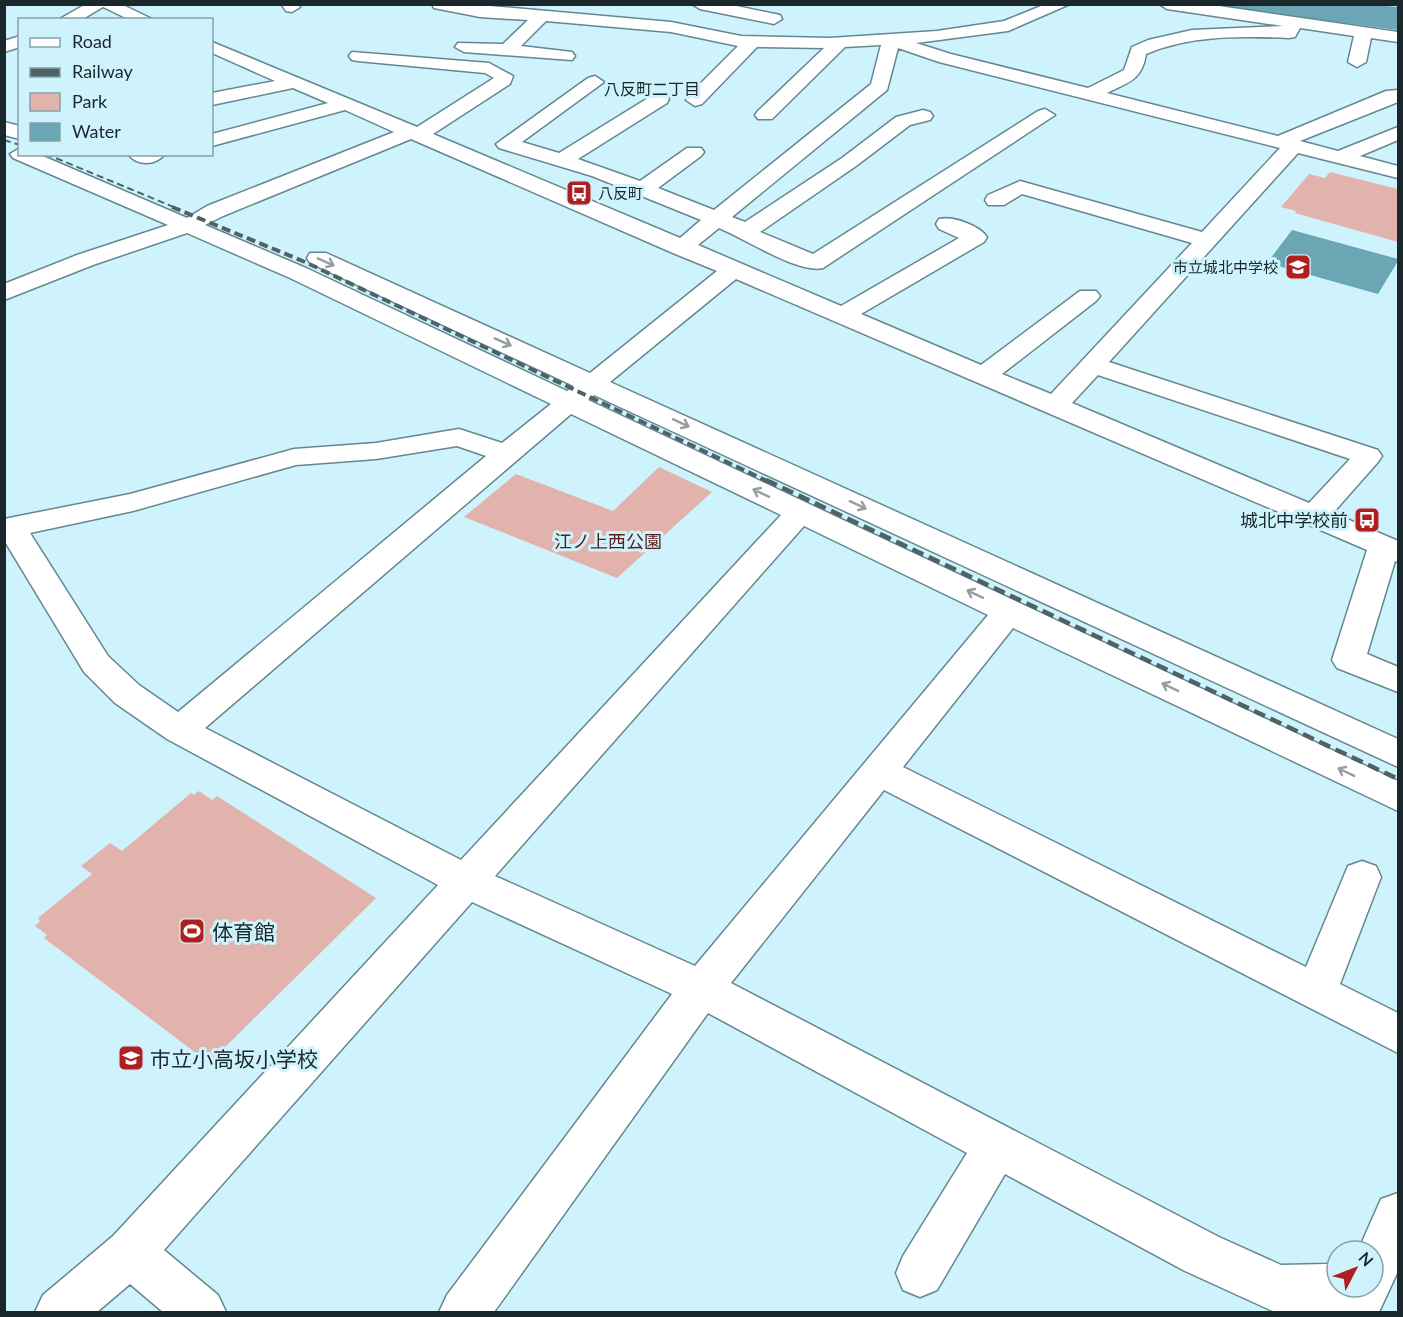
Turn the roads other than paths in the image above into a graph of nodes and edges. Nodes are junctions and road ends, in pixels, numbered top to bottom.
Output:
1 (100, 4) edge
2 (105, 4) edge
3 (440, 4) edge
4 (700, 4) edge
5 (1062, 4) edge
6 (1167, 4) edge
7 (148, 13) edge
8 (541, 16) junction
9 (70, 18) edge
10 (774, 19) dead end
11 (1293, 22) junction
12 (1364, 32) junction
13 (1398, 37) edge
14 (891, 40) junction
15 (18, 41) edge
16 (750, 42) junction
17 (839, 43) junction
18 (450, 46) dead end
19 (4, 47) edge
20 (213, 47) edge
21 (507, 50) junction
22 (358, 56) dead end
23 (566, 56) dead end
24 (1357, 62) dead end
25 (595, 81) dead end
26 (295, 82) junction
27 (1091, 94) junction
28 (1398, 96) edge
29 (213, 99) edge
30 (660, 99) dead end
31 (695, 100) dead end
32 (347, 104) junction
33 (1364, 107) junction
34 (1045, 114) dead end
35 (765, 115) dead end
36 (922, 116) dead end
37 (1398, 120) edge
38 (414, 133) junction
39 (1398, 133) edge
40 (213, 140) edge
41 (1287, 144) junction
42 (4, 148) edge
43 (694, 152) dead end
44 (18, 154) edge
45 (85, 156) edge
46 (25, 157) edge
47 (1341, 157) junction
48 (561, 161) junction
49 (4, 170) edge
50 (1398, 172) edge
51 (643, 189) junction
52 (996, 200) dead end
53 (215, 211) junction
54 (716, 220) junction
55 (947, 224) dead end
56 (190, 225) junction
57 (746, 232) junction
58 (1207, 240) junction
59 (681, 248) junction
60 (732, 270) junction
61 (4, 293) edge
62 (1088, 296) dead end
63 (842, 316) junction
64 (1093, 365) junction
65 (983, 376) junction
66 (594, 384) junction
67 (569, 404) junction
68 (1055, 406) junction
69 (507, 454) junction
70 (801, 512) junction
71 (1314, 516) junction
72 (8, 528) edge
73 (1391, 549) edge
74 (1010, 610) junction
75 (1398, 680) edge
76 (179, 730) junction
77 (1398, 754) edge
78 (879, 771) junction
79 (1398, 797) edge
80 (1362, 877) dead end
81 (466, 881) junction
82 (701, 988) junction
83 (1316, 992) junction
84 (1398, 1034) edge
85 (997, 1145) junction
86 (1398, 1216) edge
87 (1385, 1242) edge
88 (130, 1253) junction
89 (920, 1273) dead end
90 (1325, 1288) edge
91 (60, 1312) edge
92 (201, 1312) edge
93 (464, 1312) edge

1 - 9 street
2 - 7 street
3 - 8 street
4 - 10 street
5 - 14 street
6 - 11 street
8 - 16 street
8 - 21 street
11 - 12 street
11 - 27 street
12 - 13 street
12 - 24 street
14 - 17 street
14 - 27 street
14 - 54 street
15 - 19 street
16 - 17 street
16 - 31 street
17 - 35 street
18 - 21 street
20 - 26 street
21 - 23 street
22 - 38 street
25 - 48 street
26 - 29 street
26 - 32 street
27 - 41 street
28 - 33 street
30 - 48 street
32 - 38 street
32 - 40 street
33 - 37 street
33 - 41 street
34 - 57 street
36 - 57 street
38 - 53 street
38 - 59 street
39 - 47 street
41 - 47 street
41 - 58 street
42 - 44 street
43 - 51 street
45 - 53 street
46 - 49 street
46 - 56 street
47 - 50 street
48 - 51 street
51 - 54 street
52 - 58 street
53 - 56 street
53 -> 66 street
54 - 57 street
54 - 59 street
55 - 63 street
56 - 61 street
56 - 67 street
58 - 64 street
59 - 60 street
60 - 63 street
60 - 66 street
62 - 65 street
63 - 65 street
64 - 68 street
64 - 71 street
65 - 68 street
66 - 67 street
66 -> 77 street
67 - 69 street
70 -> 67 street
68 - 71 street
69 - 72 street
69 - 76 street
74 -> 70 street
70 - 81 street
71 - 73 street
72 - 76 street
73 - 75 street
74 - 78 street
79 -> 74 street
76 - 81 street
78 - 82 street
78 - 83 street
80 - 83 street
81 - 82 street
81 - 88 street
82 - 85 street
82 - 93 street
83 - 84 street
85 - 89 street
85 - 90 street
86 - 87 street
88 - 91 street
88 - 92 street

